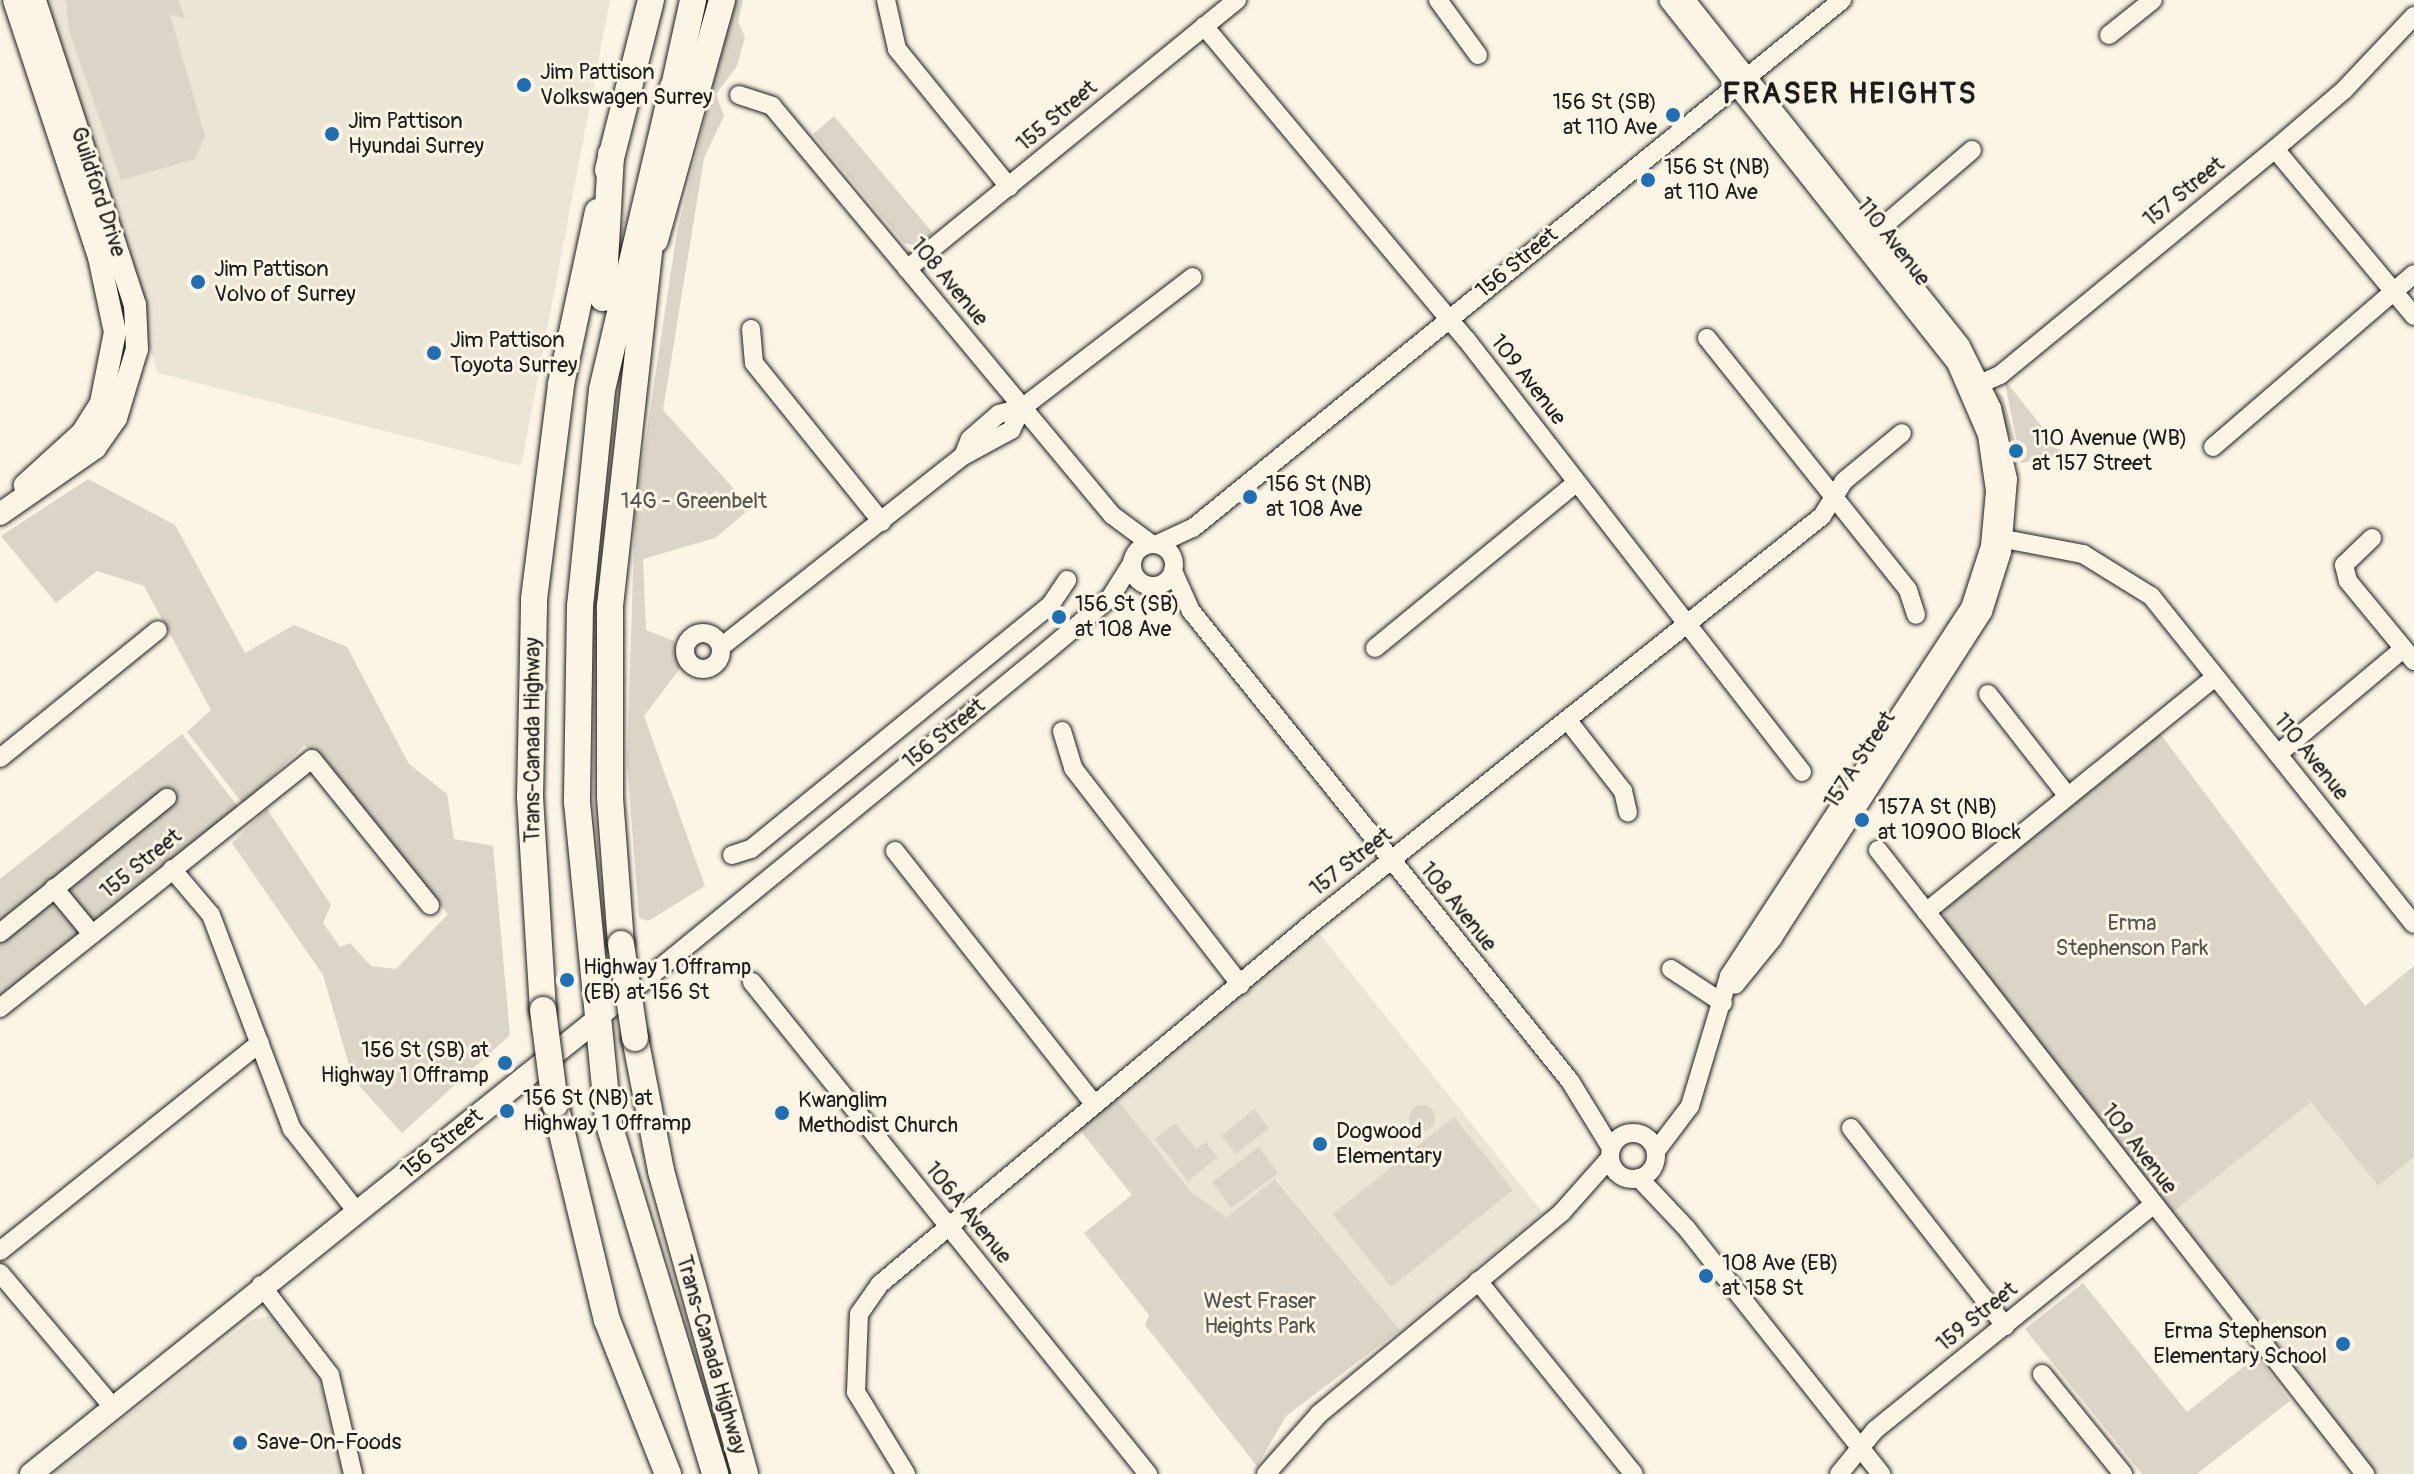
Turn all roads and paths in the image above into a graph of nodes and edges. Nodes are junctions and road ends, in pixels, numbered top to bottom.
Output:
1 (14, 0) edge
2 (35, 0) edge
3 (640, 0) edge
4 (651, 0) edge
5 (693, 0) edge
6 (722, 0) edge
7 (1237, 0) edge
8 (1438, 0) edge
9 (1668, 0) edge
10 (1686, 0) edge
11 (1842, 0) edge
12 (2153, 0) edge
13 (885, 4) edge
14 (2414, 16) edge
15 (1204, 26) junction
16 (2109, 35) dead end
17 (636, 54) junction
18 (1478, 55) dead end
19 (1742, 80) junction
20 (673, 87) junction
21 (739, 95) dead end
22 (2275, 149) junction
23 (1972, 150) dead end
24 (611, 154) junction
25 (1813, 179) junction
26 (1009, 187) junction
27 (1874, 234) junction
28 (907, 269) junction
29 (2414, 274) edge
30 (1193, 277) dead end
31 (644, 278) junction
32 (2395, 293) junction
33 (2414, 316) edge
34 (1449, 319) junction
35 (751, 329) dead end
36 (1707, 338) dead end
37 (1976, 385) junction
38 (1022, 408) junction
39 (1902, 433) dead end
40 (2213, 447) dead end
41 (1577, 482) junction
42 (1836, 500) junction
43 (7, 509) edge
44 (1112, 515) junction
45 (882, 522) junction
46 (1193, 528) junction
47 (1998, 538) junction
48 (2372, 538) dead end
49 (1154, 543) junction
50 (1132, 561) junction
51 (1173, 566) junction
52 (1067, 580) dead end
53 (1151, 585) junction
54 (1110, 598) junction
55 (1191, 611) junction
56 (1916, 615) dead end
57 (1688, 625) junction
58 (158, 630) dead end
59 (721, 647) dead end
60 (1375, 648) dead end
61 (2409, 655) edge
62 (2215, 677) junction
63 (1988, 694) dead end
64 (1569, 722) junction
65 (1062, 731) dead end
66 (2278, 754) junction
67 (0, 758) edge
68 (1802, 772) dead end
69 (2067, 795) junction
70 (167, 798) dead end
71 (1628, 812) dead end
72 (1878, 850) dead end
73 (895, 851) dead end
74 (732, 855) dead end
75 (1390, 860) junction
76 (172, 869) junction
77 (54, 888) junction
78 (430, 905) dead end
79 (1926, 912) junction
80 (2414, 924) edge
81 (0, 933) edge
82 (92, 934) junction
83 (1671, 969) dead end
84 (752, 982) dead end
85 (1241, 985) junction
86 (1725, 997) junction
87 (0, 1008) edge
88 (587, 1027) junction
89 (260, 1043) junction
90 (1570, 1081) junction
91 (1694, 1090) junction
92 (1094, 1104) junction
93 (1851, 1128) dead end
94 (1635, 1133) junction
95 (1611, 1153) junction
96 (1655, 1159) junction
97 (1631, 1178) junction
98 (2152, 1206) junction
99 (357, 1212) junction
100 (1562, 1212) junction
101 (946, 1224) junction
102 (1687, 1229) junction
103 (0, 1251) edge
104 (0, 1273) edge
105 (1478, 1281) junction
106 (261, 1285) junction
107 (2005, 1326) junction
108 (2042, 1374) dead end
109 (628, 1376) junction
110 (113, 1407) junction
111 (1861, 1449) junction
112 (31, 1474) edge
113 (353, 1474) edge
114 (660, 1474) edge
115 (668, 1474) edge
116 (698, 1474) edge
117 (715, 1474) edge
118 (745, 1474) edge
119 (906, 1474) edge
120 (1148, 1474) edge
121 (1266, 1474) edge
122 (1634, 1474) edge
123 (1839, 1474) edge
124 (1881, 1474) edge
125 (2123, 1474) edge
126 (2365, 1474) edge

1 - 43 main road, Guildford Drive
2 - 43 main road, Guildford Drive
3 - 17 highway
4 - 17 highway, Trans-Canada Highway
5 - 20 highway, Trans-Canada Highway
6 - 31 highway
7 - 15 street, 155 Street
8 - 18 street
9 - 19 street, 110 Avenue
10 - 19 street, 110 Avenue
11 - 19 street, 156 Street
12 - 16 street
13 - 26 street
14 - 22 street, 157 Street
15 - 26 street, 155 Street
15 - 34 street, 109 Avenue
17 - 24 highway, Trans-Canada Highway
19 - 25 street, 110 Avenue
19 - 27 street, 110 Avenue
19 - 34 street, 156 Street
20 - 31 highway, Trans-Canada Highway
20 - 88 highway
21 - 28 street, 108 Avenue
22 - 32 street
22 - 37 street, 157 Street
23 - 27 street
24 - 88 highway
24 - 109 highway, Trans-Canada Highway, bridge
25 - 27 street
25 - 37 street, 110 Avenue
26 - 28 street, 155 Street
27 - 37 street, 110 Avenue
28 - 38 street, 108 Avenue
29 - 32 street
30 - 38 street
31 - 118 highway, Trans-Canada Highway, bridge
32 - 33 street
32 - 40 street
34 - 41 street, 109 Avenue
34 - 46 street, 156 Street
35 - 45 street
36 - 42 street
37 - 47 street, 110 Avenue
38 - 44 street, 108 Avenue
38 - 45 street
39 - 42 street, 157 Street
41 - 57 street, 109 Avenue
41 - 60 street
42 - 56 street
42 - 57 street, 157 Street
44 - 49 street, 108 Avenue
44 - 50 street, 108 Avenue
45 - 59 street
46 - 49 street, 156 Street
46 - 51 street, 156 Street
47 - 62 street, 110 Avenue
47 - 86 street, 157A Street
48 - 61 street
49 - 50 street, 156 Street
49 - 51 street, 108 Avenue
50 - 53 street, 108 Avenue
50 - 54 street, 156 Street
51 - 53 street, 156 Street
51 - 55 street, 108 Avenue
52 - 74 street, 156 Street
53 - 54 street, 156 Street
53 - 55 street, 108 Avenue
54 - 88 street, 156 Street
55 - 75 street, 108 Avenue
57 - 64 street, 157 Street
57 - 68 street, 109 Avenue
58 - 67 street
61 - 66 street
62 - 66 street, 110 Avenue
62 - 69 street
63 - 69 street
64 - 71 street
64 - 75 street, 157 Street
65 - 85 street
66 - 80 street, 110 Avenue
69 - 79 street
70 - 77 street
72 - 79 street, 109 Avenue
73 - 92 street
75 - 85 street, 157 Street
75 - 90 street, 108 Avenue
76 - 78 street, 155 Street
76 - 82 street, 155 Street
76 - 89 street
77 - 81 street
77 - 82 street
79 - 98 street, 109 Avenue
82 - 87 street, 155 Street
83 - 86 street
84 - 101 street, 106A Avenue
85 - 92 street, 157 Street
86 - 91 street, 157A Street
88 - 99 main road, 156 Street
88 - 116 highway
88 - 117 highway
89 - 99 street
89 - 103 street
90 - 94 street, 108 Avenue
90 - 95 street, 108 Avenue
91 - 94 street, 157A Street
91 - 96 street, 157A Street
92 - 101 street, 157 Street
93 - 107 street
94 - 95 street, 157A Street
94 - 96 street, 108 Avenue
95 - 97 street, 108 Avenue
95 - 100 street, 157A Street
96 - 97 street, 157A Street
96 - 102 street
97 - 100 street, 157A Street
97 - 102 street
98 - 107 street, 159 Street
98 - 126 street, 109 Avenue
99 - 106 main road, 156 Street
100 - 105 street
101 - 119 street, 157 Street
101 - 120 street, 106A Avenue
102 - 111 street
104 - 110 street
105 - 121 street
105 - 122 street
106 - 110 main road, 156 Street
106 - 113 street
107 - 111 street, 159 Street
108 - 125 street
109 - 114 highway
109 - 115 highway, Trans-Canada Highway
110 - 112 main road, 156 Street
111 - 123 street, 159 Street
111 - 124 street

